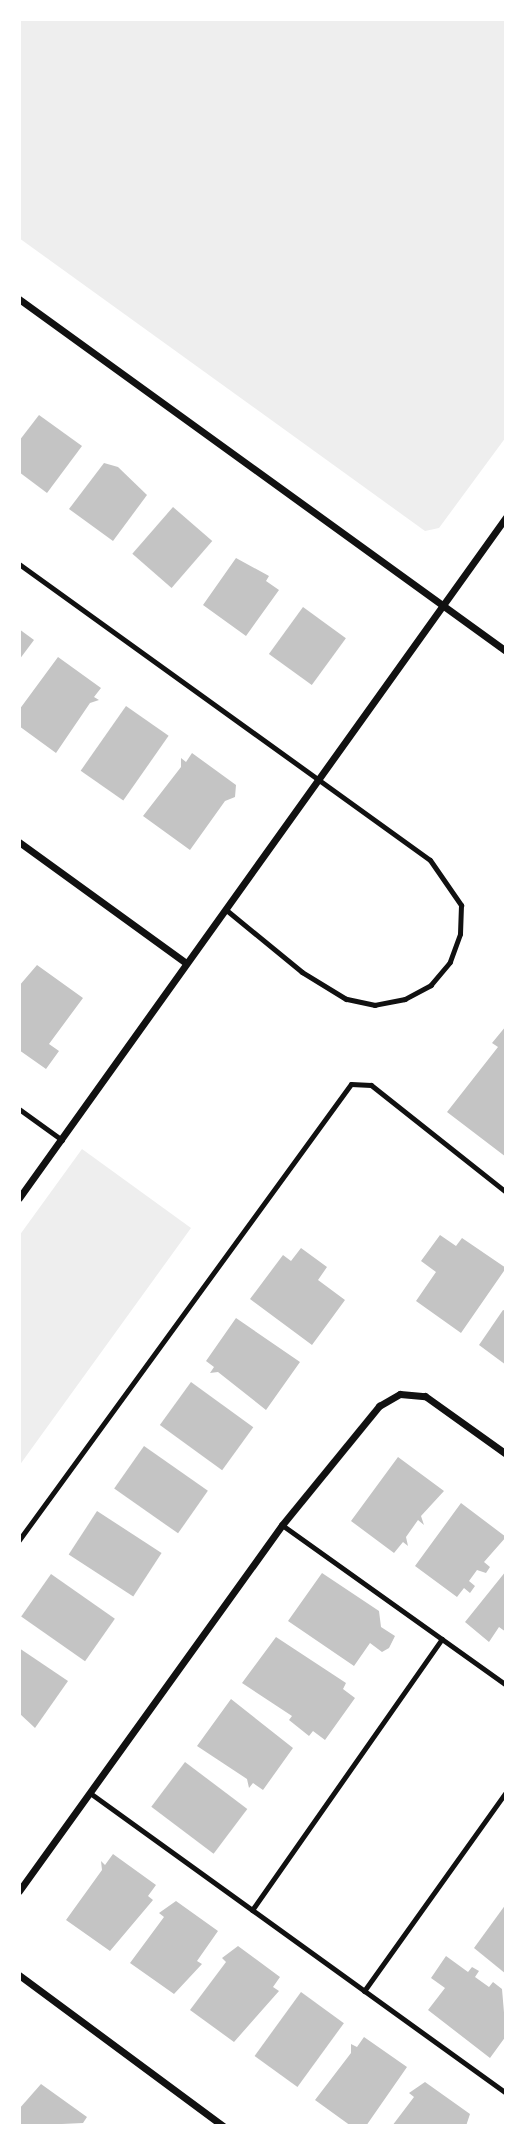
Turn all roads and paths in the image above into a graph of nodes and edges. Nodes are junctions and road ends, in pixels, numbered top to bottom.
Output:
1 (19, 299) edge
2 (506, 517) edge
3 (19, 564) edge
4 (441, 605) junction
5 (506, 651) edge
6 (316, 780) junction
7 (19, 842) edge
8 (225, 909) junction
9 (187, 963) junction
10 (19, 1109) edge
11 (62, 1140) junction
12 (506, 1192) edge
13 (19, 1198) edge
14 (506, 1454) edge
15 (282, 1525) junction
16 (19, 1540) edge
17 (442, 1639) junction
18 (506, 1685) edge
19 (506, 1791) edge
20 (90, 1793) junction
21 (19, 1891) edge
22 (252, 1910) junction
23 (19, 1975) edge
24 (365, 1992) junction
25 (506, 2093) edge
26 (223, 2126) edge

1 - 4 street
2 - 4 street
3 - 6 lane
4 - 5 street
4 - 6 street
6 - 8 street
6 - 8 lane
7 - 9 street
8 - 9 street
9 - 11 street
10 - 11 lane
11 - 13 street
12 - 16 lane
14 - 15 street
15 - 17 lane
15 - 20 street
17 - 18 lane
17 - 22 lane
19 - 24 lane
20 - 21 street
20 - 22 lane
22 - 24 lane
23 - 26 street
24 - 25 lane

